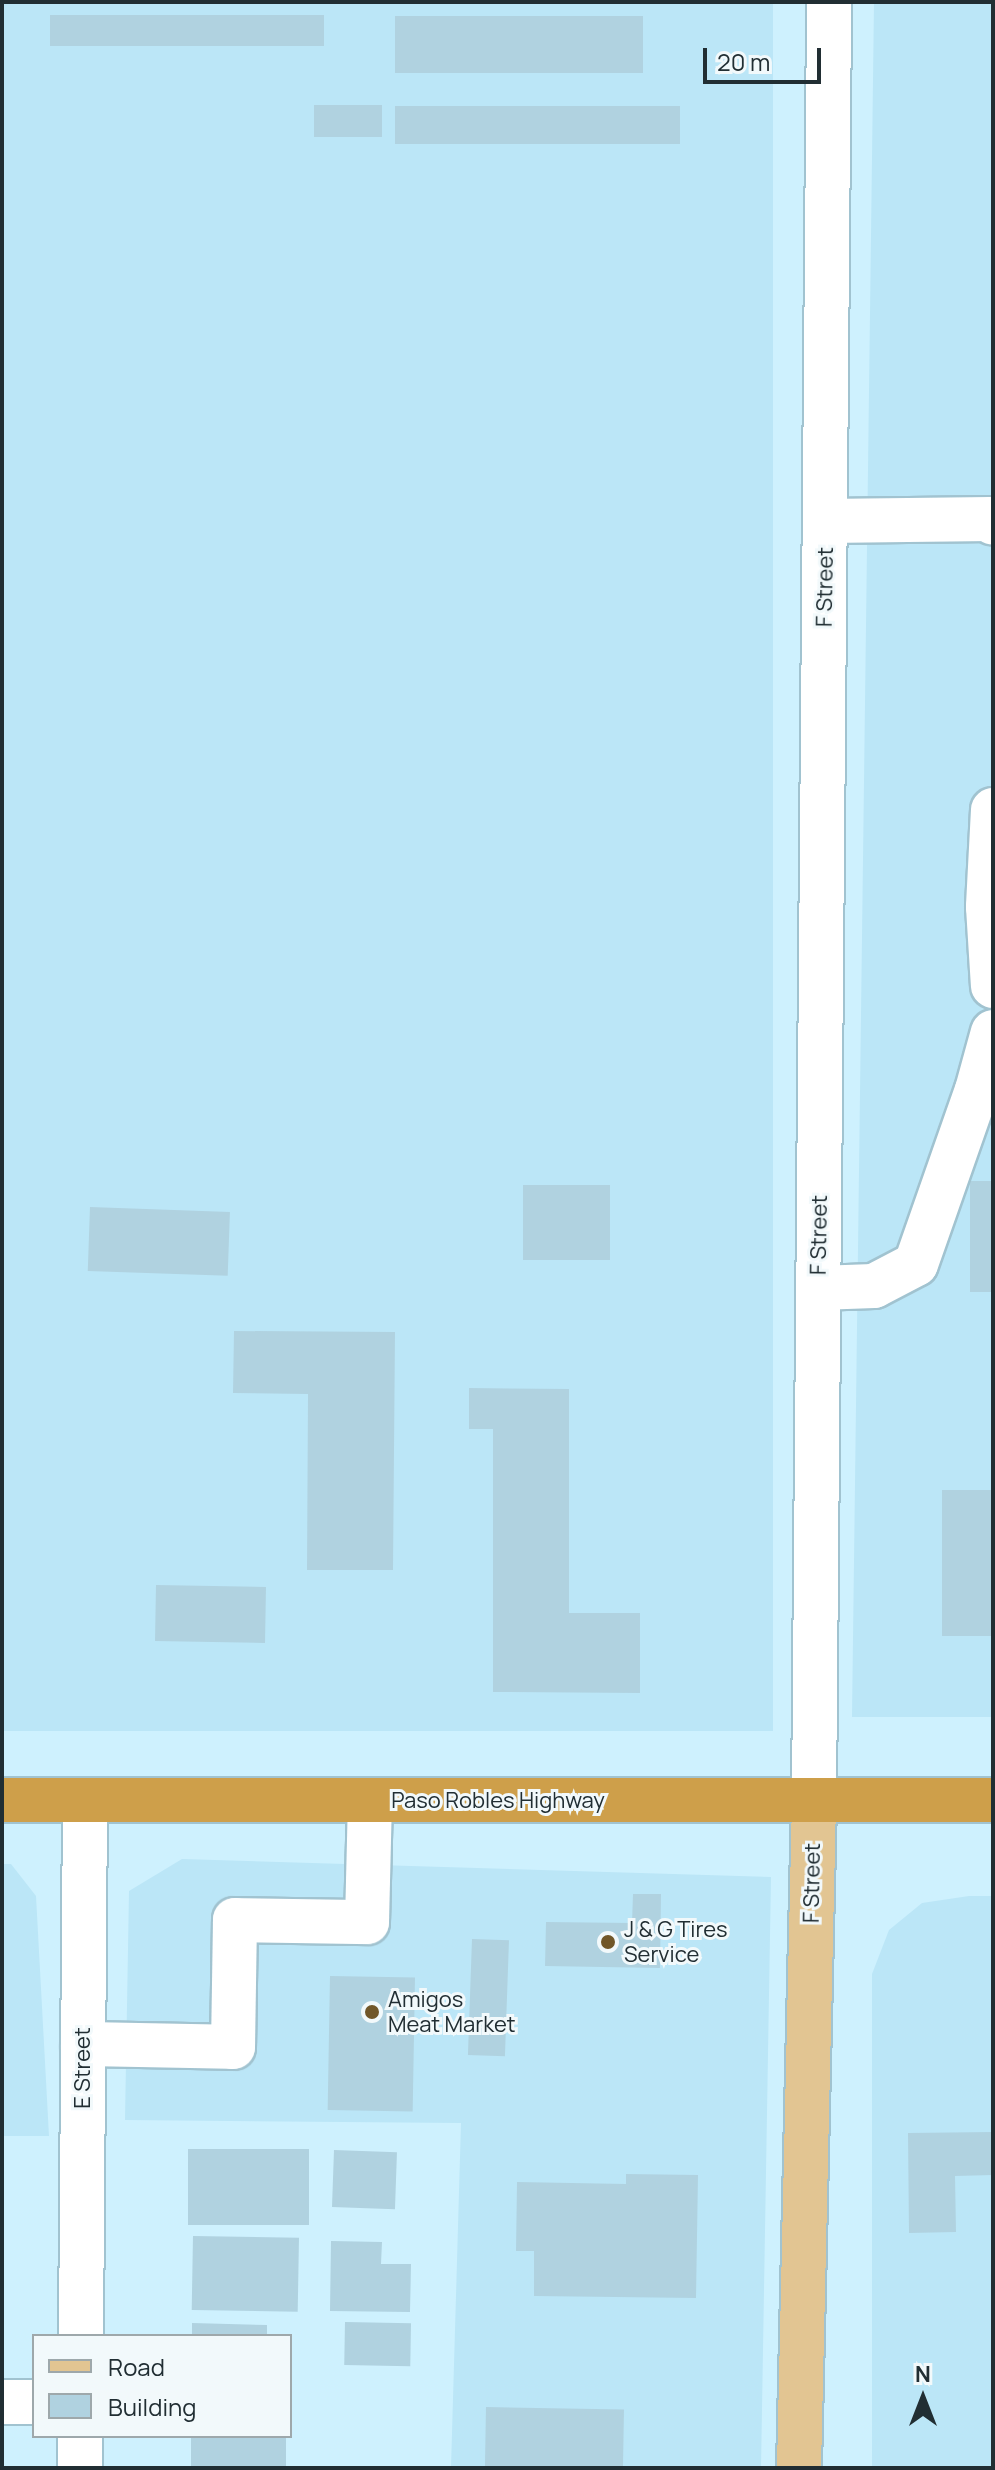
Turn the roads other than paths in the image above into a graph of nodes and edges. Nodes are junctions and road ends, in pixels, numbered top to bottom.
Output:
1 (829, 2) edge
2 (825, 521) junction
3 (993, 523) edge
4 (993, 810) edge
5 (993, 986) edge
6 (993, 1032) edge
7 (818, 1288) junction
8 (2, 1800) edge
9 (993, 1800) edge
10 (85, 1801) junction
11 (370, 1801) junction
12 (814, 1801) junction
13 (83, 2044) junction
14 (81, 2334) edge
15 (2, 2402) edge
16 (32, 2402) edge
17 (80, 2438) edge
18 (80, 2468) edge
19 (799, 2468) edge

1 - 2 street, F Street
2 - 3 street
2 - 7 street, F Street
4 - 5 street
6 - 7 street
7 - 12 street, F Street
8 - 10 highway, Paso Robles Highway
9 - 12 highway, Paso Robles Highway
10 - 11 highway, Paso Robles Highway
10 - 13 street, E Street
11 - 12 highway, Paso Robles Highway
11 - 13 street
12 - 19 main road, F Street
13 - 14 street, E Street
15 - 16 street
17 - 18 street

